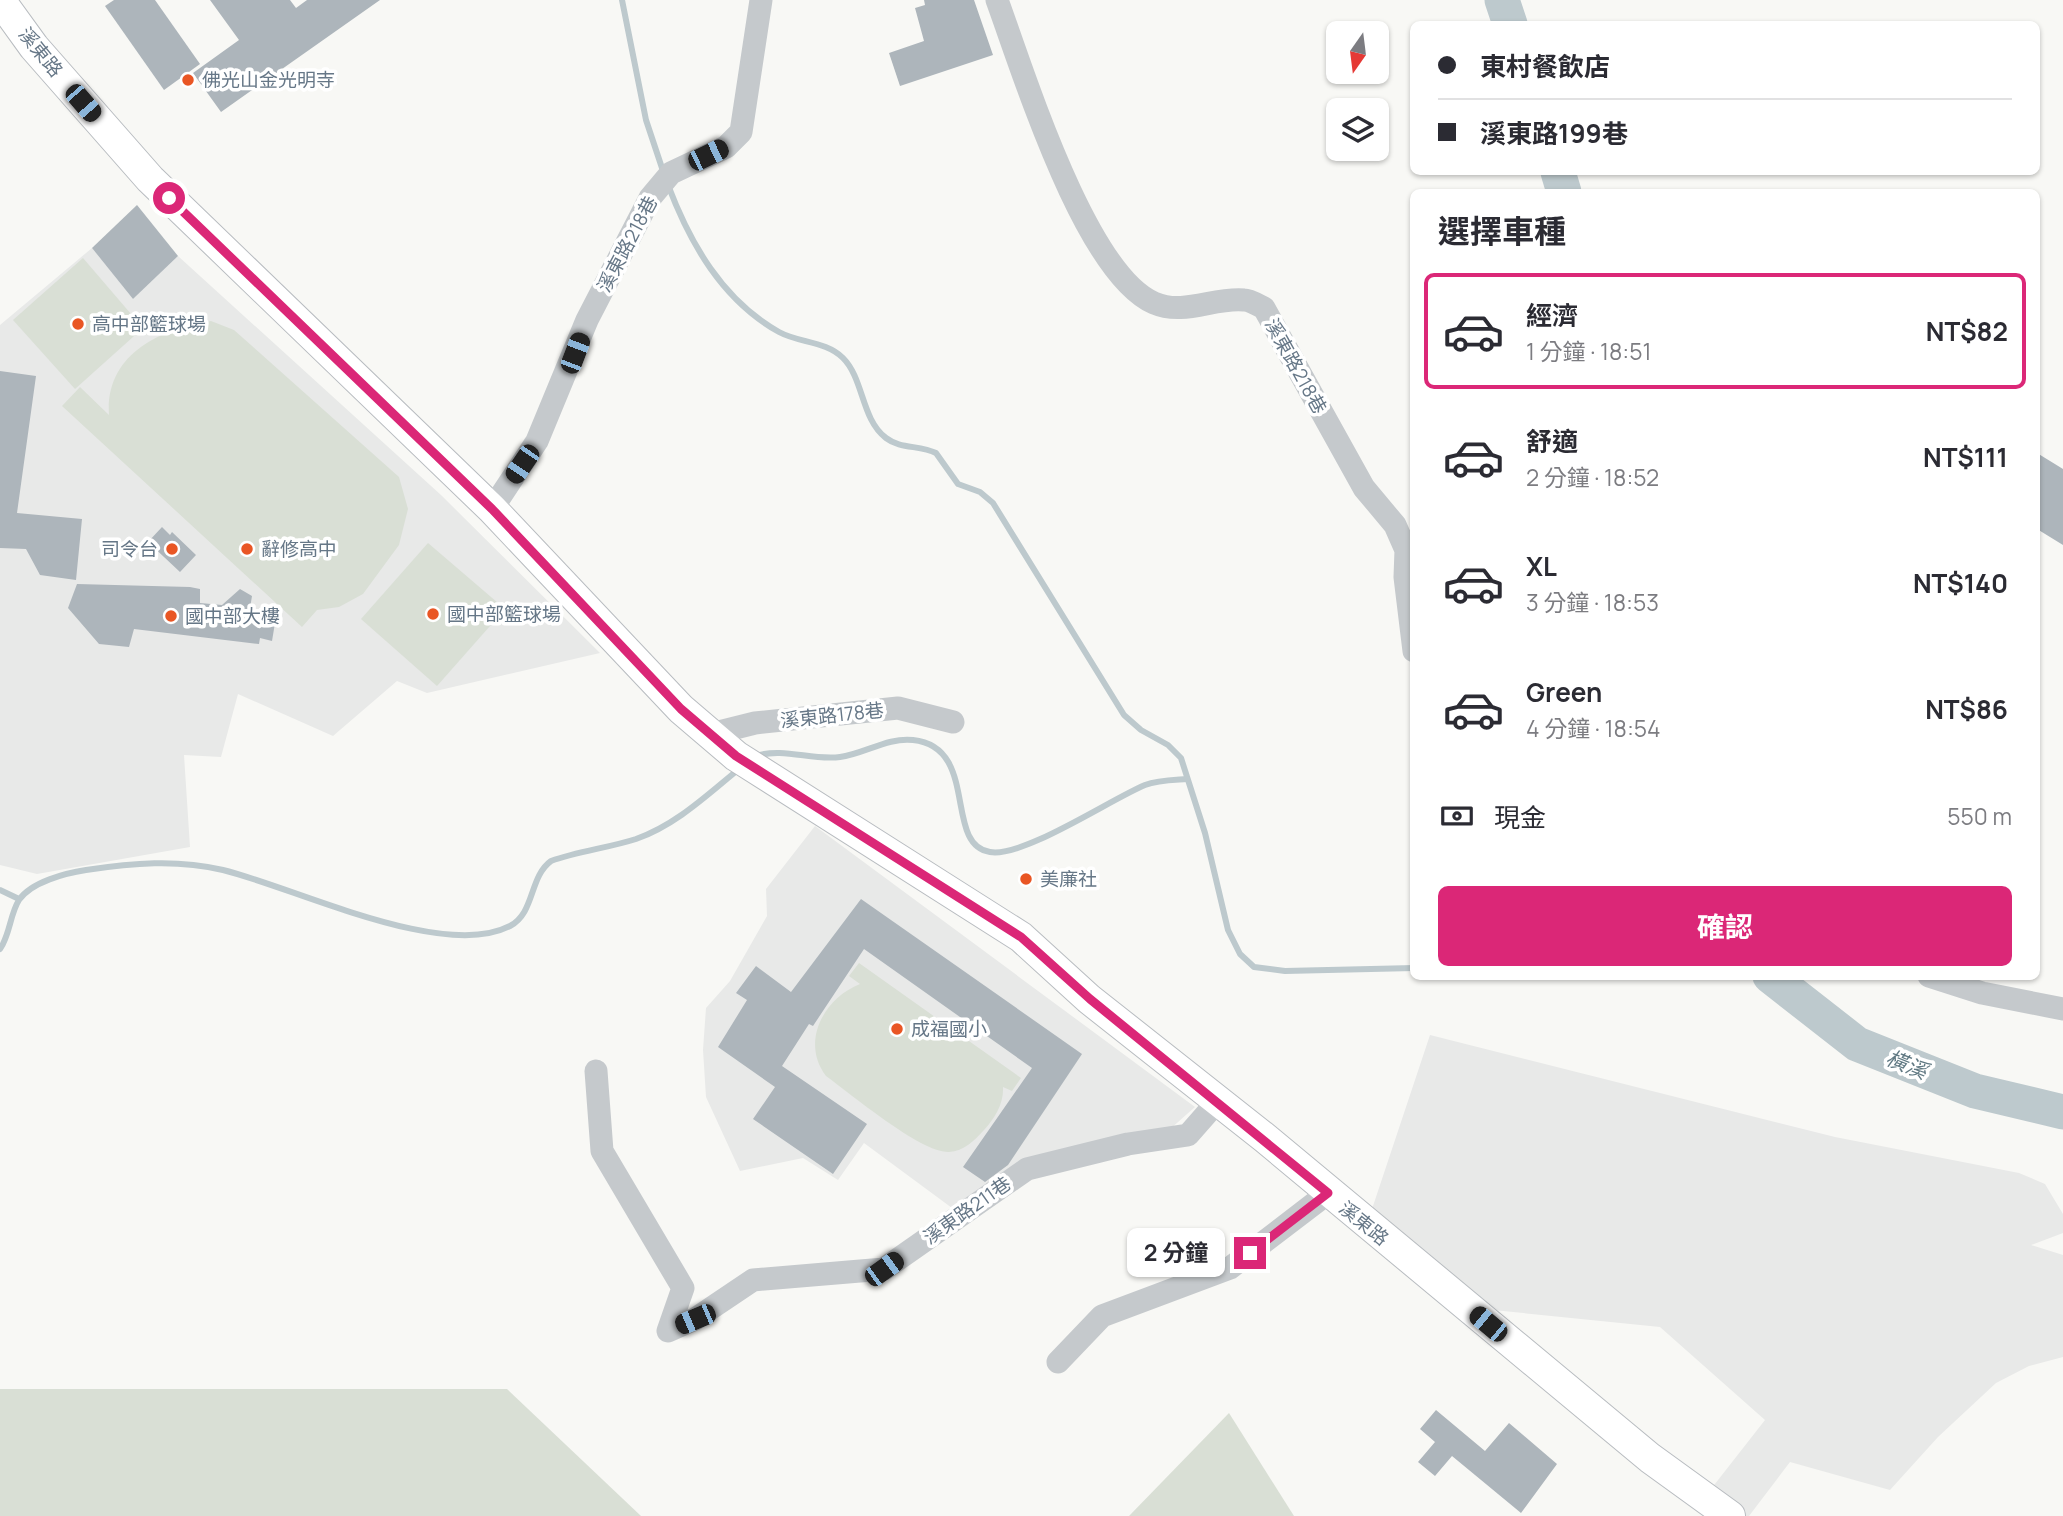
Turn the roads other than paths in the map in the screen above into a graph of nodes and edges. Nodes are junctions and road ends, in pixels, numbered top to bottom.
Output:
1 (0, 0) edge
2 (761, 0) edge
3 (997, 0) edge
4 (492, 509) junction
5 (1410, 618) edge
6 (953, 722) dead end
7 (711, 734) junction
8 (1941, 980) edge
9 (2063, 1009) edge
10 (596, 1071) dead end
11 (1217, 1102) junction
12 (1328, 1193) junction
13 (1058, 1362) dead end
14 (1730, 1516) edge

1 - 4 main road, 溪東路
2 - 4 street, 溪東路218巷
3 - 5 street, 溪東路218巷
4 - 7 main road, 溪東路
6 - 7 street, 溪東路178巷
7 - 11 main road, 溪東路
8 - 9 street
10 - 11 street, 溪東路211巷
11 - 12 main road, 溪東路
12 - 13 street
12 - 14 main road, 溪東路

